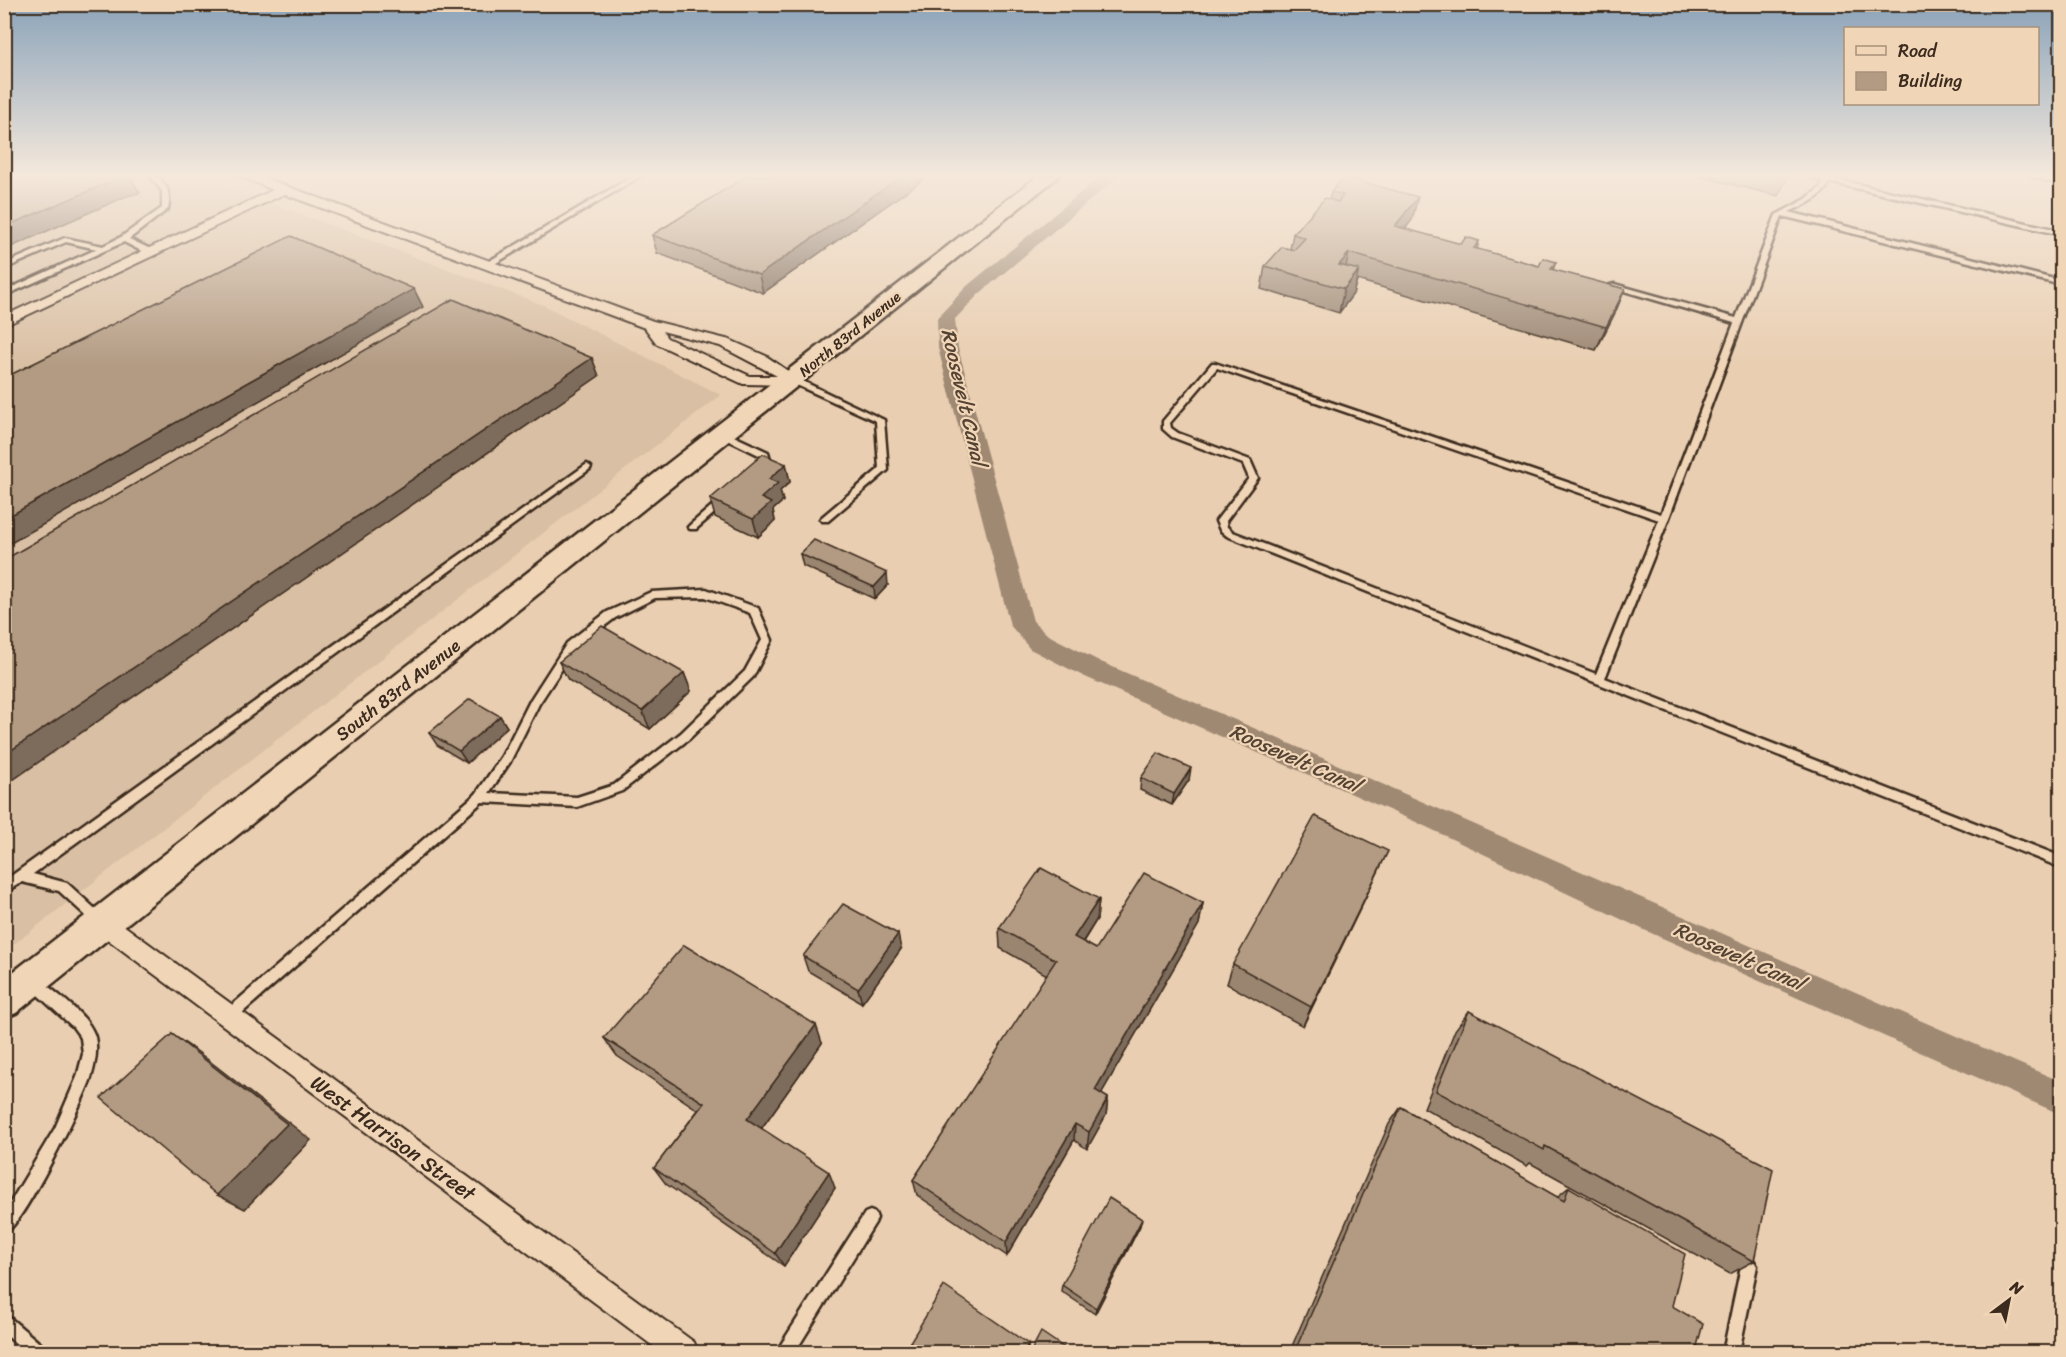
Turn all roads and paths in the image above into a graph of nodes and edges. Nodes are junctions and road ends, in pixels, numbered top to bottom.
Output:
1 (124, 239) joint
2 (180, 239) edge
3 (420, 239) edge
4 (530, 239) edge
5 (970, 239) edge
6 (1769, 239) edge
7 (1888, 239) edge
8 (104, 248) junction
9 (152, 253) junction
10 (488, 264) junction
11 (4, 267) edge
12 (1599, 283) edge
13 (2061, 283) edge
14 (4, 294) edge
15 (1737, 321) junction
16 (4, 322) edge
17 (650, 325) junction
18 (793, 380) junction
19 (723, 434) junction
20 (588, 467) dead end
21 (759, 471) edge
22 (734, 492) edge
23 (1664, 518) junction
24 (825, 519) dead end
25 (693, 527) dead end
26 (1599, 680) junction
27 (480, 797) junction
28 (2061, 863) edge
29 (21, 876) junction
30 (4, 888) edge
31 (103, 923) junction
32 (31, 980) junction
33 (4, 1000) edge
34 (229, 1016) junction
35 (870, 1218) dead end
36 (4, 1227) edge
37 (1749, 1266) edge
38 (4, 1322) edge
39 (659, 1345) edge
40 (37, 1353) edge
41 (684, 1353) edge
42 (786, 1353) edge
43 (1731, 1353) edge

1 - 8 lane
1 - 9 lane
2 - 9 street
3 - 10 street
4 - 10 lane
5 - 18 main road, North 83rd Avenue
6 - 15 lane
7 - 13 lane
8 - 11 lane
8 - 14 lane
9 - 16 street
10 - 17 street
12 - 15 lane
15 - 23 lane
17 - 18 street
17 - 18 street
18 - 19 main road, South 83rd Avenue
18 - 24 lane
19 - 21 lane
19 - 31 main road, South 83rd Avenue
20 - 29 lane
22 - 25 lane
23 - 26 lane
23 - 26 lane
26 - 28 lane
27 - 27 lane
27 - 34 lane
29 - 30 lane
29 - 31 lane
31 - 32 main road, South 83rd Avenue
31 - 34 street, West Harrison Street
32 - 33 main road, South 83rd Avenue
32 - 36 lane
34 - 39 street, West Harrison Street
35 - 42 lane
37 - 43 lane
38 - 40 lane
39 - 41 street, West Harrison Street

